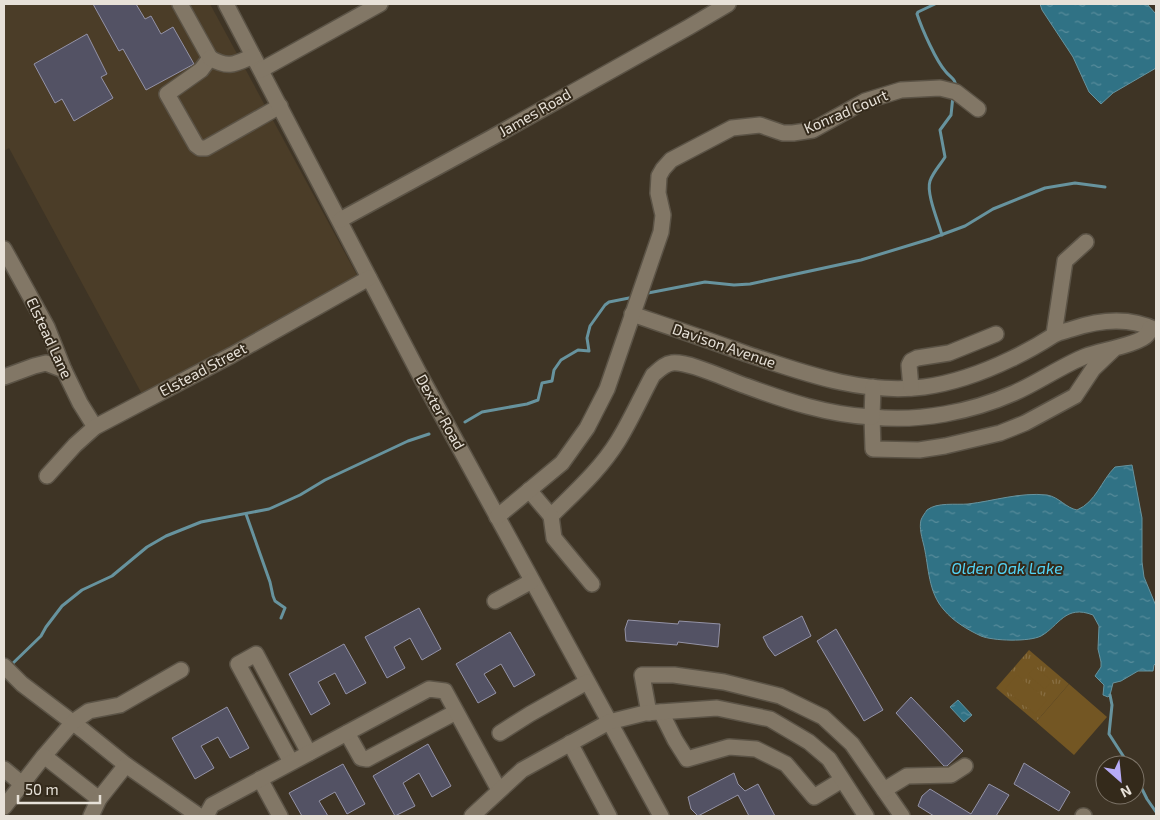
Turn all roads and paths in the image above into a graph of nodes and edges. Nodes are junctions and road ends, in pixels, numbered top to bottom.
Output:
1 (180, 4) edge
2 (226, 4) edge
3 (380, 4) edge
4 (728, 4) edge
5 (253, 56) junction
6 (210, 58) junction
7 (261, 70) junction
8 (280, 106) junction
9 (978, 109) dead end
10 (340, 220) junction
11 (1086, 242) dead end
12 (4, 249) edge
13 (369, 278) junction
14 (632, 314) junction
15 (1153, 329) edge
16 (996, 334) dead end
17 (1054, 334) junction
18 (1114, 348) junction
19 (64, 370) junction
20 (4, 377) edge
21 (873, 387) junction
22 (911, 388) junction
23 (872, 417) junction
24 (95, 427) junction
25 (47, 476) dead end
26 (529, 490) junction
27 (551, 516) junction
28 (497, 517) junction
29 (532, 581) junction
30 (592, 584) dead end
31 (495, 601) dead end
32 (4, 666) edge
33 (181, 670) dead end
34 (587, 682) junction
35 (456, 712) junction
36 (655, 712) junction
37 (73, 722) junction
38 (609, 722) junction
39 (347, 733) junction
40 (500, 733) dead end
41 (570, 743) junction
42 (309, 753) junction
43 (44, 756) junction
44 (291, 762) junction
45 (126, 766) junction
46 (965, 766) dead end
47 (4, 769) edge
48 (260, 779) junction
49 (842, 780) junction
50 (22, 784) junction
51 (499, 790) junction
52 (884, 790) junction
53 (99, 799) junction
54 (4, 807) edge
55 (864, 815) edge
56 (91, 816) edge
57 (199, 816) edge
58 (206, 816) edge
59 (280, 816) edge
60 (472, 816) edge
61 (609, 816) edge
62 (661, 816) edge
63 (902, 816) edge

1 - 6 street
2 - 5 street, Dexter Road
3 - 7 street
4 - 10 street, James Road
5 - 6 street
5 - 7 street, Dexter Road
6 - 8 street
7 - 8 street, Dexter Road
8 - 10 street, Dexter Road
9 - 14 street, Konrad Court
10 - 13 street, Dexter Road
11 - 17 street
12 - 19 street, Elstead Lane
13 - 24 street, Elstead Street
13 - 28 street, Dexter Road
14 - 21 street, Davison Avenue
14 - 26 street
15 - 17 street, Davison Avenue
15 - 18 street
16 - 22 street
17 - 22 street, Davison Avenue
18 - 23 street
18 - 23 street
19 - 20 street
19 - 24 street, Elstead Lane
21 - 22 street, Davison Avenue
21 - 23 street
23 - 27 street
24 - 25 street, Elstead Street
26 - 27 street
26 - 28 street
27 - 30 street
28 - 29 street, Dexter Road
29 - 31 street
29 - 34 street, Dexter Road
32 - 37 street
33 - 37 street
34 - 38 street, Dexter Road
34 - 40 street
35 - 39 street
35 - 39 street
35 - 51 street
36 - 38 street
36 - 49 street
36 - 49 street
36 - 52 street
37 - 43 street
37 - 45 street
38 - 41 street
38 - 62 street, Dexter Road
39 - 42 street
41 - 51 street
41 - 61 street
42 - 44 street
42 - 44 street
43 - 50 street
43 - 53 street
44 - 48 street
45 - 53 street
45 - 57 street
46 - 52 street
47 - 50 street
48 - 58 street
48 - 59 street
49 - 55 street
50 - 54 street
51 - 60 street
52 - 63 street
53 - 56 street

